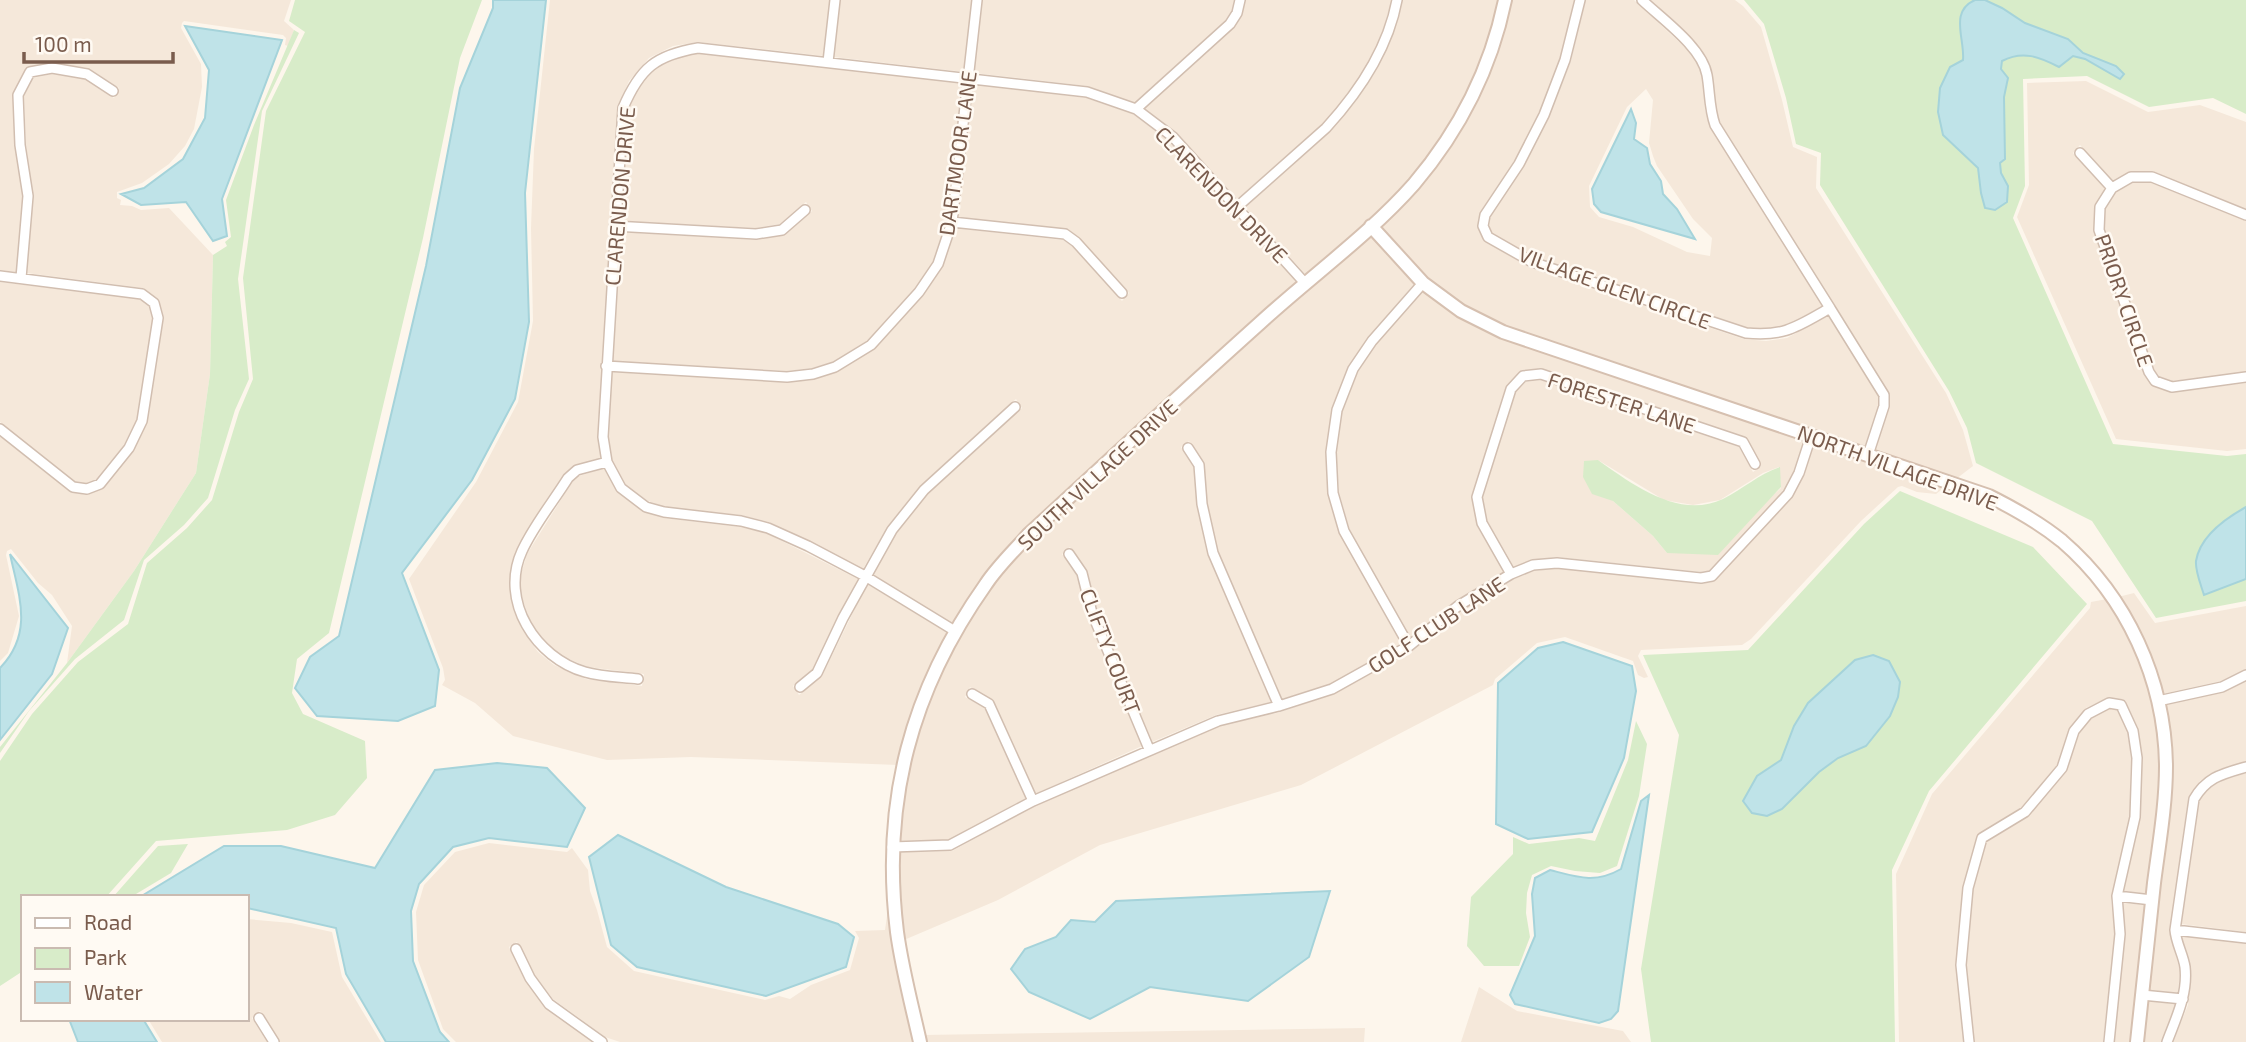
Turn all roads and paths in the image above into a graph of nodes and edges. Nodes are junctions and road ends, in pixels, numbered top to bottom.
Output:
1 (835, 0) edge
2 (977, 0) edge
3 (1240, 0) edge
4 (1397, 0) edge
5 (1505, 0) edge
6 (1580, 0) edge
7 (1642, 0) edge
8 (828, 62) junction
9 (968, 78) junction
10 (113, 91) dead end
11 (1136, 109) junction
12 (2080, 153) dead end
13 (2112, 188) junction
14 (1237, 207) junction
15 (805, 210) dead end
16 (2246, 215) edge
17 (952, 222) junction
18 (614, 226) junction
19 (1371, 226) junction
20 (0, 276) edge
21 (21, 278) junction
22 (1304, 282) junction
23 (1423, 283) junction
24 (1122, 293) dead end
25 (1830, 308) junction
26 (606, 366) junction
27 (2246, 377) edge
28 (1015, 407) dead end
29 (0, 429) edge
30 (1811, 436) junction
31 (1188, 448) dead end
32 (1868, 455) junction
33 (607, 462) junction
34 (1755, 464) dead end
35 (1069, 554) dead end
36 (1511, 574) junction
37 (865, 576) junction
38 (955, 631) junction
39 (1409, 646) junction
40 (2246, 675) edge
41 (638, 679) dead end
42 (800, 687) dead end
43 (972, 694) dead end
44 (2158, 701) junction
45 (1279, 706) junction
46 (1149, 749) junction
47 (2246, 767) edge
48 (1033, 801) junction
49 (892, 847) junction
50 (2116, 896) junction
51 (2152, 900) junction
52 (2175, 930) junction
53 (2246, 938) edge
54 (516, 949) dead end
55 (2142, 995) junction
56 (2183, 999) junction
57 (259, 1018) dead end
58 (274, 1042) edge
59 (602, 1042) edge
60 (919, 1042) edge
61 (1969, 1042) edge
62 (2109, 1042) edge
63 (2137, 1042) edge
64 (2167, 1042) edge

1 - 8 street
2 - 9 street, DARTMOOR LANE
3 - 11 street
4 - 14 street
5 - 19 street, SOUTH VILLAGE DRIVE
6 - 25 street, VILLAGE GLEN CIRCLE
7 - 25 street
8 - 9 street, CLARENDON DRIVE
8 - 18 street, CLARENDON DRIVE
9 - 11 street, CLARENDON DRIVE
9 - 17 street, DARTMOOR LANE
10 - 21 street
11 - 14 street, CLARENDON DRIVE
12 - 13 street
13 - 16 street
13 - 27 street, PRIORY CIRCLE
14 - 22 street, CLARENDON DRIVE
15 - 18 street
17 - 24 street
17 - 26 street, DARTMOOR LANE
18 - 26 street, CLARENDON DRIVE
19 - 22 street, SOUTH VILLAGE DRIVE
19 - 23 street, NORTH VILLAGE DRIVE
20 - 21 street
21 - 29 street
22 - 38 street, SOUTH VILLAGE DRIVE
23 - 30 street, NORTH VILLAGE DRIVE
23 - 39 street
25 - 32 street
26 - 33 street, CLARENDON DRIVE
28 - 37 street
30 - 32 street, NORTH VILLAGE DRIVE
30 - 36 street, GOLF CLUB LANE
31 - 45 street
32 - 44 street, NORTH VILLAGE DRIVE
33 - 37 street, CLARENDON DRIVE
33 - 41 street
34 - 36 street, FORESTER LANE
35 - 46 street, CLIFTY COURT
36 - 39 street, GOLF CLUB LANE
37 - 38 street, CLARENDON DRIVE
37 - 42 street
38 - 49 street, SOUTH VILLAGE DRIVE
39 - 45 street, GOLF CLUB LANE
40 - 44 street
43 - 48 street
44 - 51 street, NORTH VILLAGE DRIVE
45 - 46 street, GOLF CLUB LANE
46 - 48 street, GOLF CLUB LANE
47 - 52 street
48 - 49 street, GOLF CLUB LANE
49 - 60 street, SOUTH VILLAGE DRIVE
50 - 51 street
50 - 61 street
50 - 62 street
51 - 55 street, NORTH VILLAGE DRIVE
52 - 53 street
52 - 56 street
54 - 59 street
55 - 56 street
55 - 63 street, NORTH VILLAGE DRIVE
56 - 64 street
57 - 58 street

